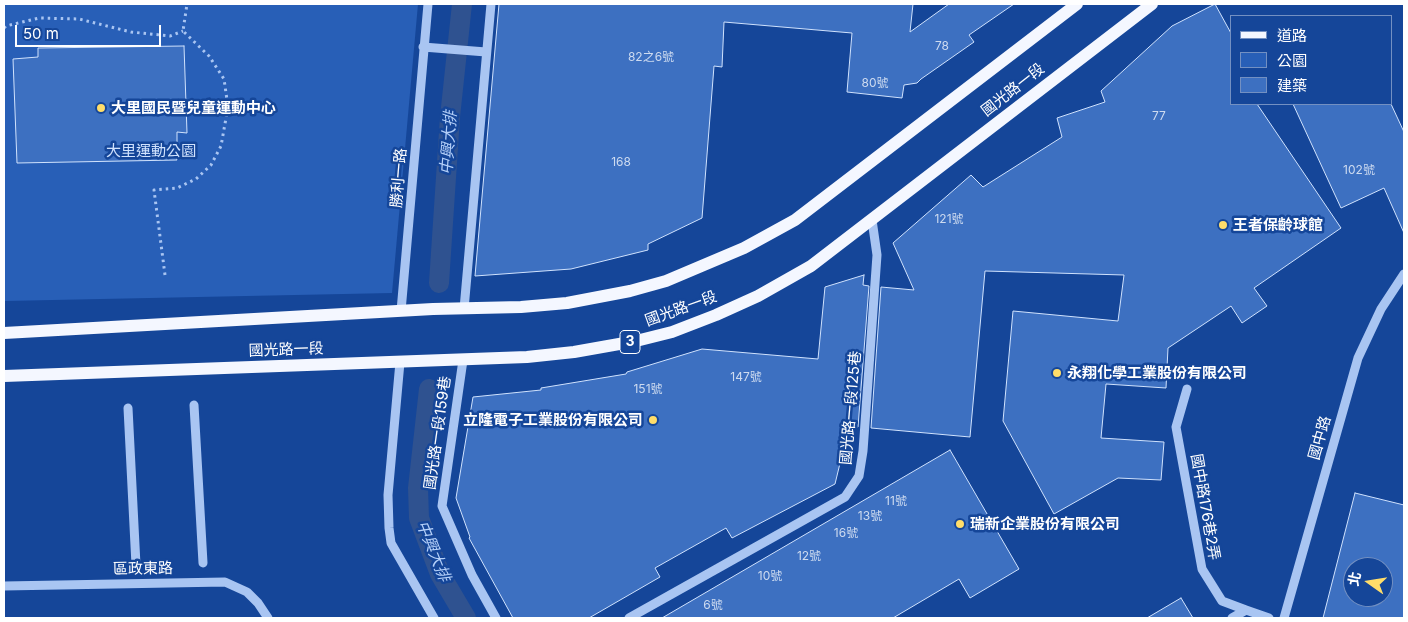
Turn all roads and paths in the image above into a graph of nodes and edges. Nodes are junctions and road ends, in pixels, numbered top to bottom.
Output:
1 (187, 4) edge
2 (428, 4) edge
3 (491, 4) edge
4 (1077, 4) edge
5 (1152, 4) edge
6 (4, 28) edge
7 (183, 30) junction
8 (424, 47) junction
9 (486, 52) junction
10 (872, 220) junction
11 (1404, 274) edge
12 (165, 276) dead end
13 (464, 309) junction
14 (401, 311) junction
15 (4, 333) edge
16 (463, 360) junction
17 (400, 362) junction
18 (4, 376) edge
19 (1187, 389) dead end
20 (194, 405) dead end
21 (128, 408) dead end
22 (203, 563) dead end
23 (136, 564) dead end
24 (4, 586) edge
25 (1246, 610) junction
26 (268, 618) edge
27 (434, 618) edge
28 (496, 618) edge
29 (629, 618) edge
30 (1232, 618) edge
31 (1269, 618) edge
32 (1284, 618) edge

1 - 7 path
2 - 8 street, 勝利一路
3 - 9 street
4 - 13 main road, 國光路一段
5 - 10 main road, 國光路一段 / 3
6 - 7 path
7 - 12 path
8 - 9 street
8 - 14 street, 勝利一路
9 - 13 street
10 - 16 main road, 國光路一段 / 3
10 - 29 street, 國光路一段125巷
11 - 32 street, 國中路
13 - 14 main road, 國光路一段
14 - 15 main road, 國光路一段
16 - 17 main road, 國光路一段 / 3
16 - 28 street, 國光路一段159巷
17 - 18 main road, 國光路一段 / 3
17 - 27 street
19 - 25 street, 國中路176巷2弄
20 - 22 street
21 - 23 street
24 - 26 street, 區政東路
25 - 30 street
25 - 31 street, 國中路176巷2弄

